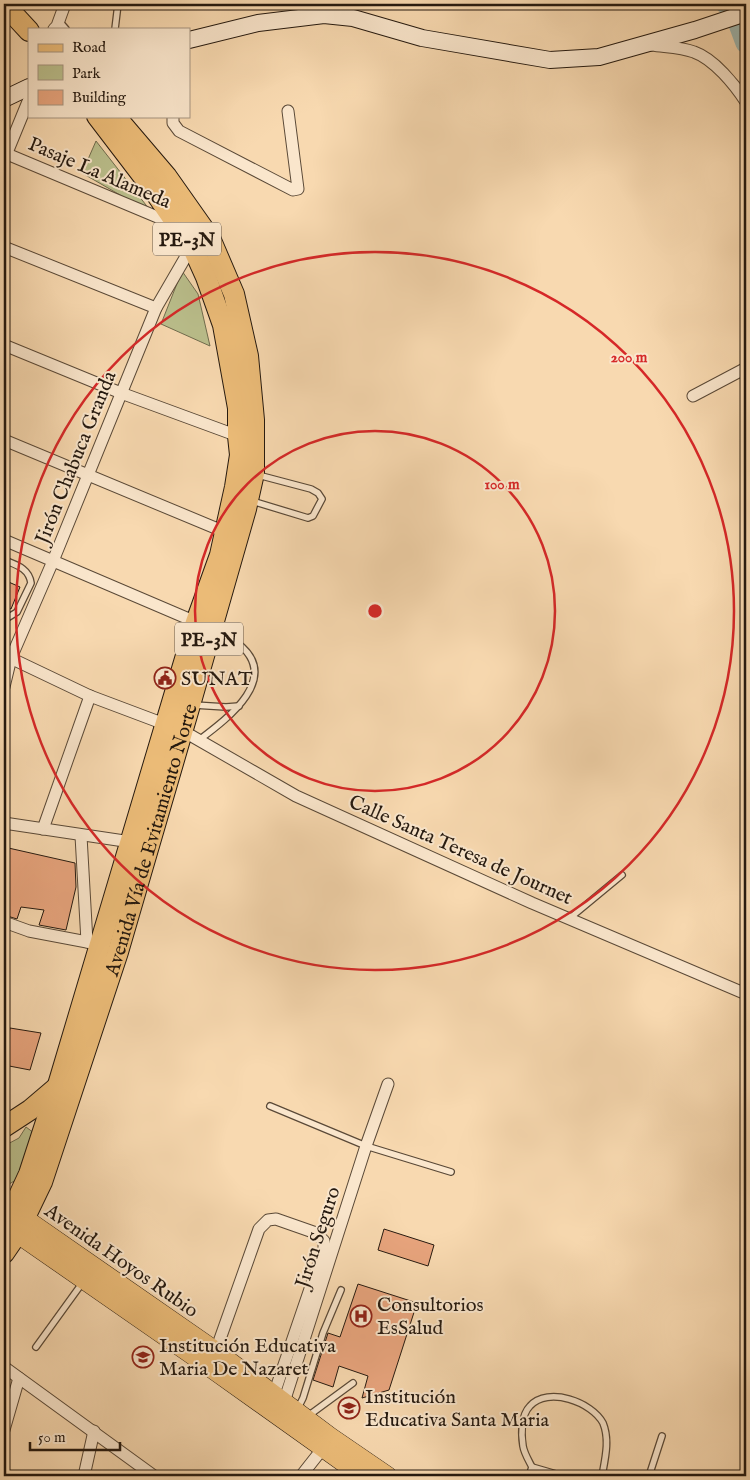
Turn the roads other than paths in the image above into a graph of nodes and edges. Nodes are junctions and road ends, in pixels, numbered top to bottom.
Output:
1 (4, 4) edge
2 (19, 4) edge
3 (65, 4) edge
4 (118, 4) edge
5 (325, 9) edge
6 (746, 13) edge
7 (4, 21) edge
8 (60, 26) edge
9 (28, 28) edge
10 (30, 28) edge
11 (31, 28) edge
12 (115, 28) edge
13 (190, 40) edge
14 (647, 44) junction
15 (28, 87) edge
16 (4, 99) edge
17 (28, 102) edge
18 (746, 102) edge
19 (288, 111) dead end
20 (99, 118) edge
21 (117, 118) edge
22 (173, 118) edge
23 (5, 157) edge
24 (178, 226) junction
25 (192, 246) junction
26 (4, 247) edge
27 (156, 308) junction
28 (4, 345) edge
29 (746, 368) edge
30 (121, 393) junction
31 (693, 396) dead end
32 (238, 436) junction
33 (4, 440) edge
34 (254, 474) junction
35 (87, 475) junction
36 (248, 499) junction
37 (225, 532) junction
38 (4, 540) edge
39 (4, 560) edge
40 (52, 561) junction
41 (4, 620) edge
42 (204, 625) junction
43 (7, 656) edge
44 (4, 687) edge
45 (90, 696) junction
46 (190, 705) junction
47 (239, 706) junction
48 (183, 732) junction
49 (4, 822) edge
50 (43, 829) junction
51 (81, 836) junction
52 (131, 842) junction
53 (622, 875) dead end
54 (570, 918) junction
55 (4, 922) edge
56 (102, 947) junction
57 (746, 994) edge
58 (388, 1084) dead end
59 (58, 1085) junction
60 (270, 1106) dead end
61 (4, 1127) edge
62 (366, 1146) junction
63 (451, 1172) dead end
64 (10, 1220) edge
65 (4, 1253) edge
66 (84, 1280) junction
67 (340, 1290) dead end
68 (36, 1347) dead end
69 (213, 1359) junction
70 (4, 1367) edge
71 (19, 1378) junction
72 (352, 1383) dead end
73 (291, 1411) junction
74 (4, 1430) edge
75 (94, 1431) junction
76 (662, 1436) dead end
77 (327, 1443) junction
78 (532, 1467) junction
79 (84, 1476) edge
80 (154, 1476) edge
81 (302, 1476) edge
82 (362, 1476) edge
83 (388, 1476) edge
84 (530, 1476) edge
85 (563, 1476) edge
86 (602, 1476) edge
87 (649, 1476) edge

1 - 10 highway
2 - 11 highway
3 - 8 street
4 - 12 lane
5 - 13 street
5 - 14 street
6 - 14 street
7 - 9 street
14 - 18 street
15 - 16 street
17 - 23 street
19 - 22 street
20 - 24 highway, Avenida Vía de Evitamiento Norte / PE-3N
21 - 34 highway, Avenida Vía de Evitamiento Norte / PE-3N
23 - 24 street, Pasaje La Alameda
24 - 25 highway, Avenida Vía de Evitamiento Norte / PE-3N
25 - 27 street, Jirón Chabuca Granda
25 - 32 highway, Avenida Vía de Evitamiento Norte / PE-3N
26 - 27 street
27 - 30 street, Jirón Chabuca Granda
28 - 30 street
29 - 31 street
30 - 32 street
30 - 35 street, Jirón Chabuca Granda
32 - 37 highway, Avenida Vía de Evitamiento Norte / PE-3N
33 - 35 street
34 - 36 highway, Avenida Vía de Evitamiento Norte / PE-3N
34 - 36 lane
35 - 37 street
35 - 40 street, Jirón Chabuca Granda
36 - 42 highway, Avenida Vía de Evitamiento Norte / PE-3N
37 - 42 highway, Avenida Vía de Evitamiento Norte / PE-3N
38 - 40 street
39 - 41 lane
40 - 42 street
40 - 43 street, Jirón Chabuca Granda
42 - 46 highway, Avenida Vía de Evitamiento Norte / PE-3N
42 - 47 lane
42 - 48 highway, Avenida Vía de Evitamiento Norte / PE-3N
43 - 44 street, Jirón Chabuca Granda
43 - 45 street, Calle Santa Teresa de Journet
45 - 48 street, Calle Santa Teresa de Journet
45 - 50 street
46 - 47 lane
46 - 48 highway, Avenida Vía de Evitamiento Norte / PE-3N
47 - 48 lane
48 - 52 highway, Avenida Vía de Evitamiento Norte / PE-3N
48 - 54 street, Calle Santa Teresa de Journet
48 - 56 highway, Avenida Vía de Evitamiento Norte / PE-3N
49 - 50 street
50 - 51 street
51 - 52 street
51 - 56 street
52 - 56 highway, Avenida Vía de Evitamiento Norte / PE-3N
53 - 54 lane
54 - 57 street, Calle Santa Teresa de Journet
55 - 56 street
56 - 59 highway, Avenida Vía de Evitamiento Norte / PE-3N
56 - 64 highway, Avenida Vía de Evitamiento Norte / PE-3N
58 - 62 street, Jirón Seguro
59 - 61 highway
59 - 64 highway, Avenida Vía de Evitamiento Norte / PE-3N
60 - 62 lane
62 - 63 lane
62 - 73 street, Jirón Seguro
64 - 65 highway, PE-3N
64 - 66 main road, Avenida Hoyos Rubio
64 - 69 main road, Avenida Hoyos Rubio
66 - 68 lane
66 - 69 main road, Avenida Hoyos Rubio
67 - 73 lane
69 - 73 main road, Avenida Hoyos Rubio
69 - 73 main road, Avenida Hoyos Rubio
69 - 73 street, Avenida Hoyos Rubio
70 - 71 street
71 - 74 street
71 - 75 street
72 - 73 lane
73 - 77 main road, Avenida Hoyos Rubio
75 - 79 street
75 - 80 street
76 - 87 lane
77 - 81 street
77 - 82 main road, Avenida Hoyos Rubio
77 - 83 main road, Avenida Hoyos Rubio
78 - 84 lane
78 - 85 lane
78 - 86 lane

